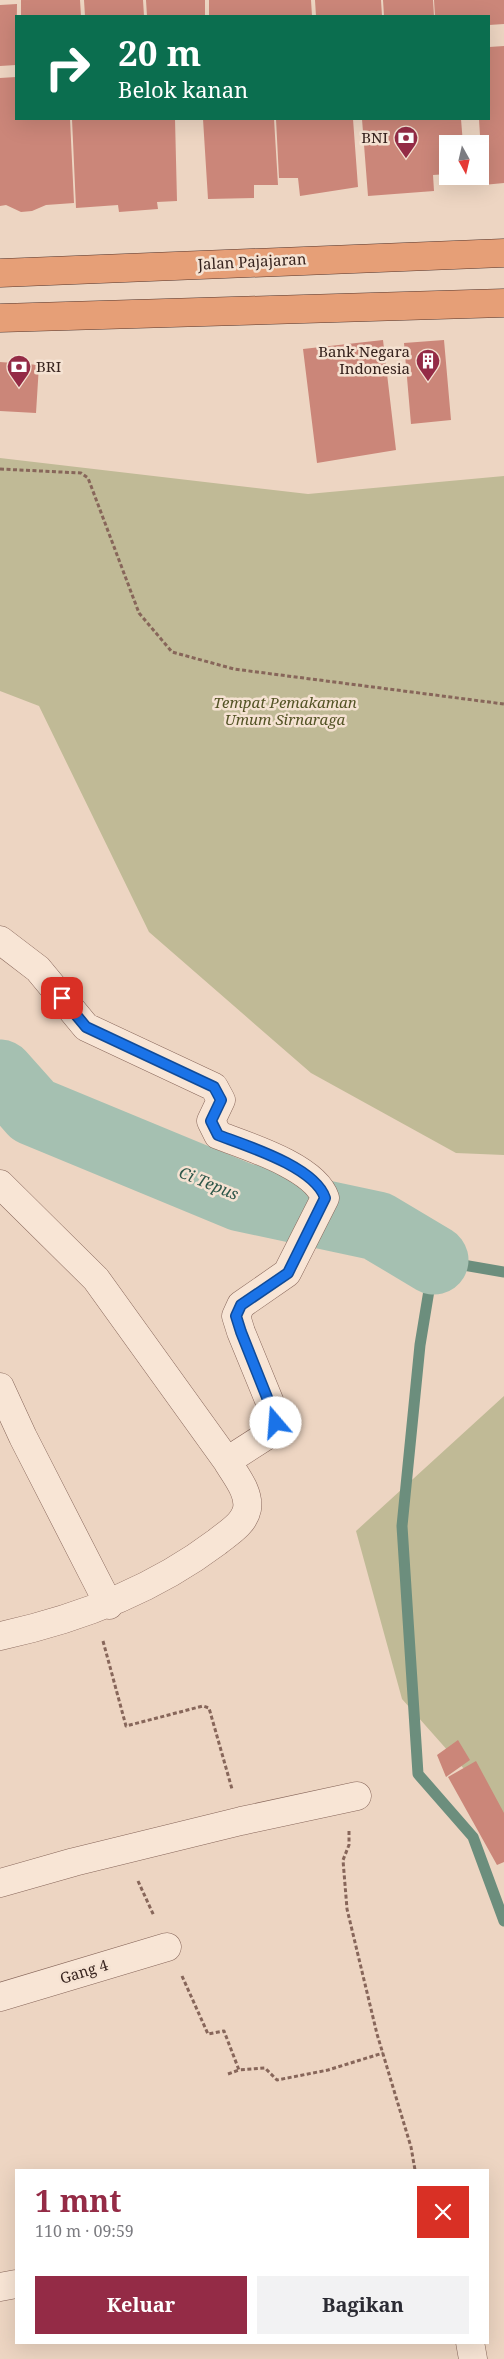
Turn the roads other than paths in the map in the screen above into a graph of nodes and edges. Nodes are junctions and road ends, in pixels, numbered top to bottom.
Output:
1 (504, 253) edge
2 (0, 273) edge
3 (504, 303) edge
4 (0, 318) edge
5 (0, 940) edge
6 (0, 1184) edge
7 (0, 1387) edge
8 (226, 1462) junction
9 (102, 1607) junction
10 (0, 1636) edge
11 (351, 1797) road end
12 (0, 1883) edge
13 (167, 1947) road end
14 (0, 1997) edge
15 (15, 2284) edge
16 (0, 2287) edge
17 (470, 2344) edge
18 (473, 2359) edge

1 - 2 highway, Jalan Pajajaran
3 - 4 highway
5 - 8 street
6 - 8 street
7 - 9 street
8 - 9 street
9 - 10 street
11 - 12 street
13 - 14 street, Gang 4
15 - 16 street
17 - 18 street

